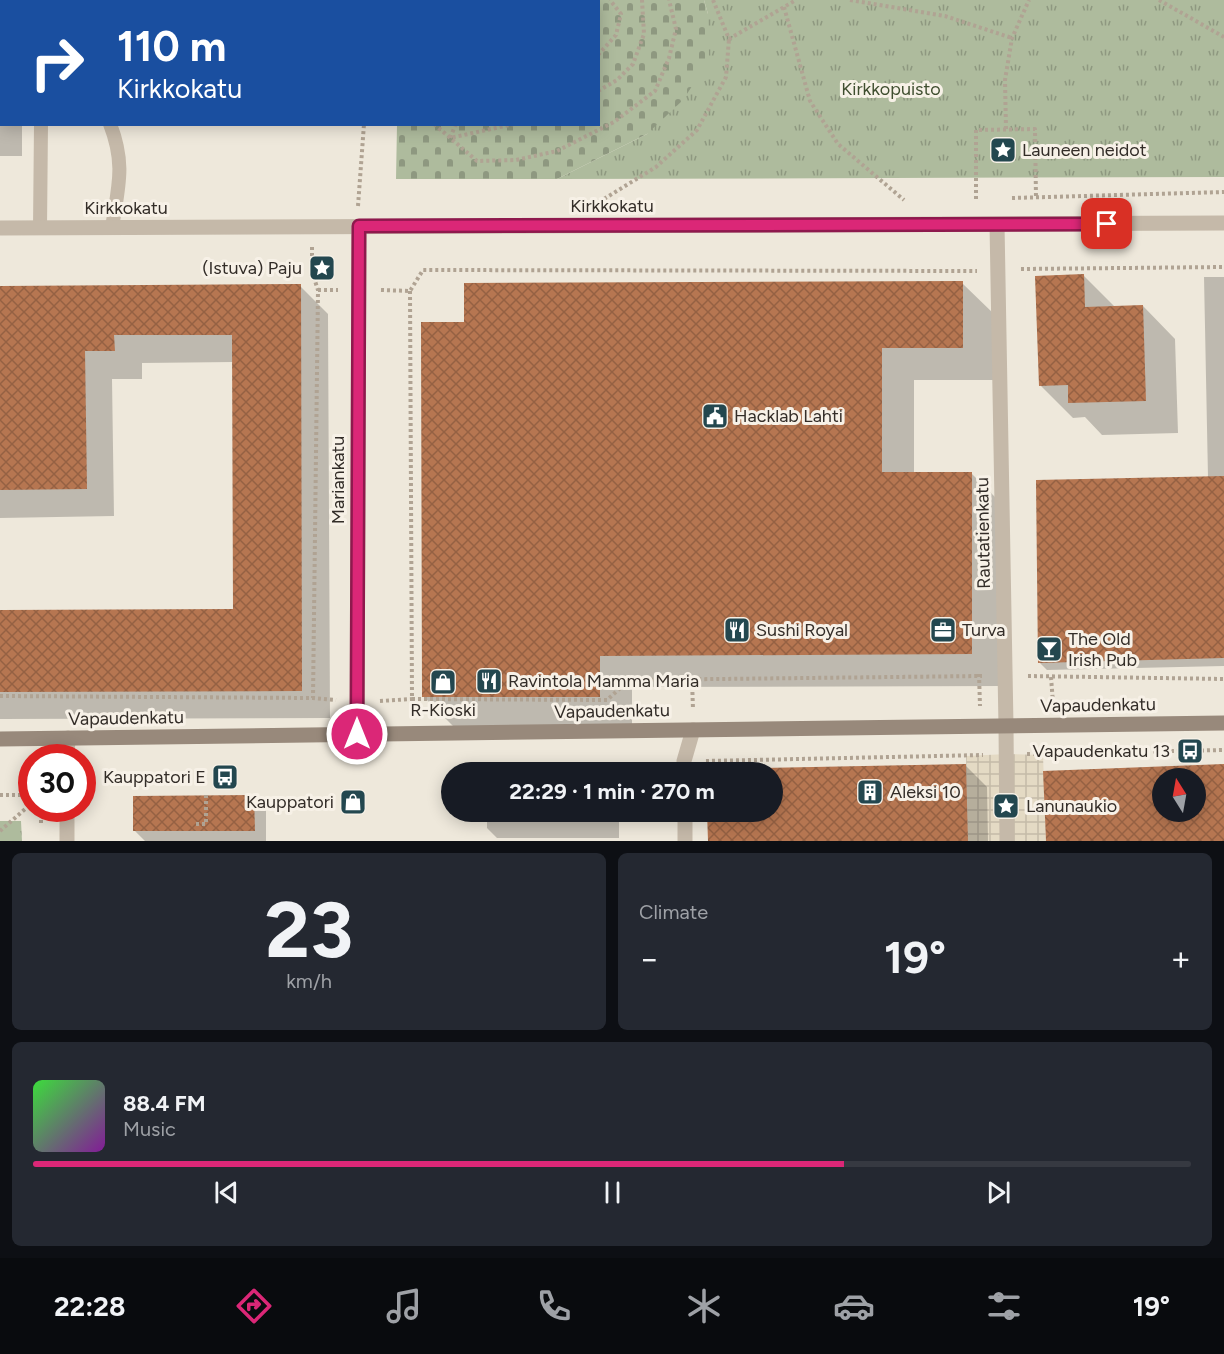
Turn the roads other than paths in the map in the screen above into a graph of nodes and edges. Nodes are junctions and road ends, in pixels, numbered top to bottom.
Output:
1 (41, 126) edge
2 (111, 126) edge
3 (1224, 223) edge
4 (997, 224) junction
5 (359, 226) junction
6 (0, 228) edge
7 (40, 228) junction
8 (112, 228) junction
9 (1224, 723) edge
10 (1006, 726) junction
11 (693, 730) junction
12 (357, 734) junction
13 (68, 738) junction
14 (0, 739) edge
15 (68, 744) edge
16 (685, 762) edge
17 (67, 822) edge
18 (685, 822) edge
19 (68, 841) edge
20 (685, 841) edge
21 (1007, 841) edge

1 - 7 lane
2 - 8 lane
3 - 4 street, Kirkkokatu
4 - 5 street, Kirkkokatu
4 - 10 street, Rautatienkatu
5 - 8 street, Kirkkokatu
5 - 12 street, Mariankatu
6 - 7 street, Kirkkokatu
7 - 8 street, Kirkkokatu
9 - 10 main road, Vapaudenkatu
10 - 11 main road, Vapaudenkatu
10 - 21 street, Rautatienkatu
11 - 12 main road, Vapaudenkatu
11 - 16 street
12 - 13 main road, Vapaudenkatu
13 - 14 main road, Vapaudenkatu
13 - 15 street
17 - 19 street
18 - 20 street

